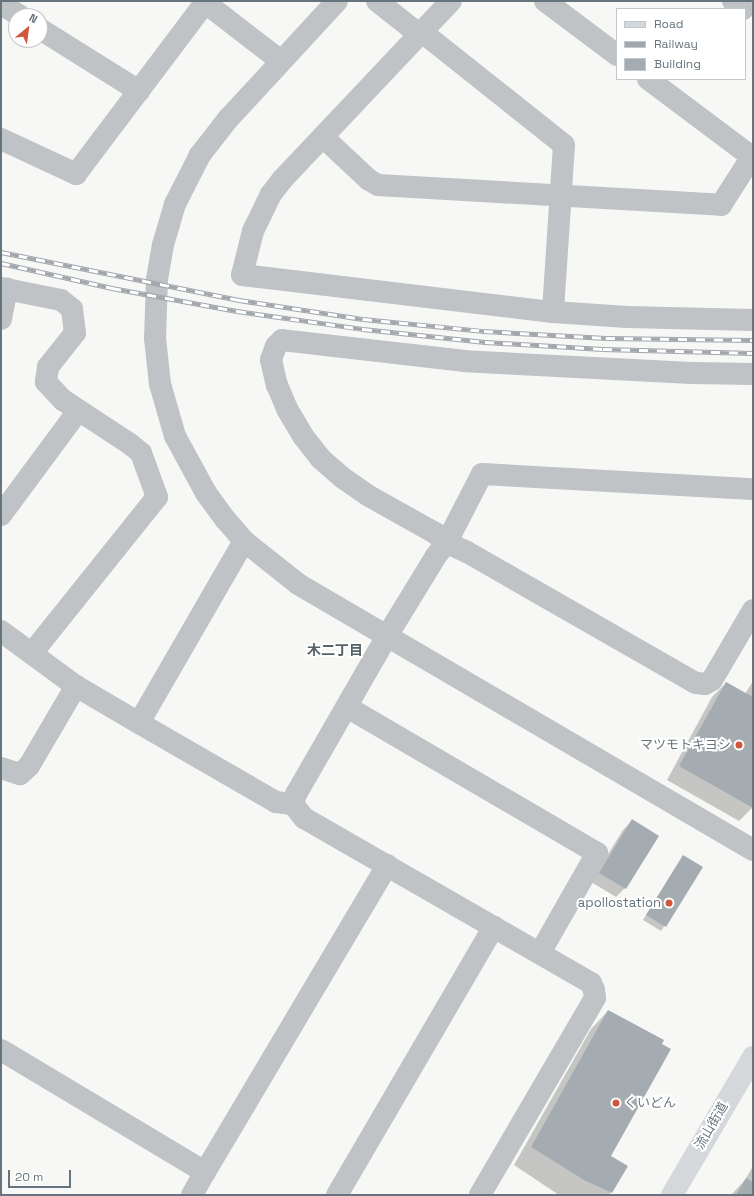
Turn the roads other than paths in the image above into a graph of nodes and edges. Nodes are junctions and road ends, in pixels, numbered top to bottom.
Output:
1 (337, 1) edge
2 (377, 1) edge
3 (451, 1) edge
4 (545, 1) edge
5 (733, 1) edge
6 (204, 2) edge
7 (742, 8) edge
8 (420, 33) junction
9 (48, 34) edge
10 (616, 54) edge
11 (281, 61) junction
12 (649, 80) edge
13 (139, 91) junction
14 (323, 137) junction
15 (1, 139) edge
16 (752, 156) edge
17 (559, 197) junction
18 (4, 288) edge
19 (553, 312) junction
20 (1, 319) edge
21 (753, 320) edge
22 (753, 374) edge
23 (78, 411) junction
24 (753, 489) edge
25 (1, 515) edge
26 (244, 541) junction
27 (449, 544) junction
28 (753, 610) edge
29 (1, 631) edge
30 (387, 636) junction
31 (32, 653) junction
32 (76, 686) junction
33 (347, 707) junction
34 (139, 723) junction
35 (1, 768) edge
36 (293, 804) junction
37 (753, 850) edge
38 (387, 866) junction
39 (494, 926) junction
40 (540, 953) junction
41 (1, 1050) edge
42 (753, 1057) edge
43 (206, 1172) junction
44 (192, 1195) edge
45 (337, 1195) edge
46 (480, 1195) edge
47 (672, 1195) edge

1 - 11 street
2 - 8 street
3 - 8 street
4 - 10 street
5 - 7 street
6 - 11 street
6 - 13 street
8 - 14 street
8 - 17 street
9 - 13 street
11 - 26 street
12 - 16 street
13 - 15 street
14 - 17 street
14 - 19 street
16 - 17 street
17 - 19 street
18 - 20 street
18 - 23 street
19 - 21 street
22 - 27 street
23 - 25 street
23 - 31 street
24 - 27 street
26 - 30 street
26 - 34 street
27 - 28 street
27 - 30 street
29 - 31 street
30 - 33 street
30 - 37 street
31 - 32 street
32 - 34 street
32 - 35 street
33 - 36 street
33 - 40 street
34 - 36 street
36 - 38 street
38 - 39 street
38 - 43 street
39 - 40 street
39 - 45 street
40 - 46 street
41 - 43 street
42 - 47 main road, 流山街道
43 - 44 street

